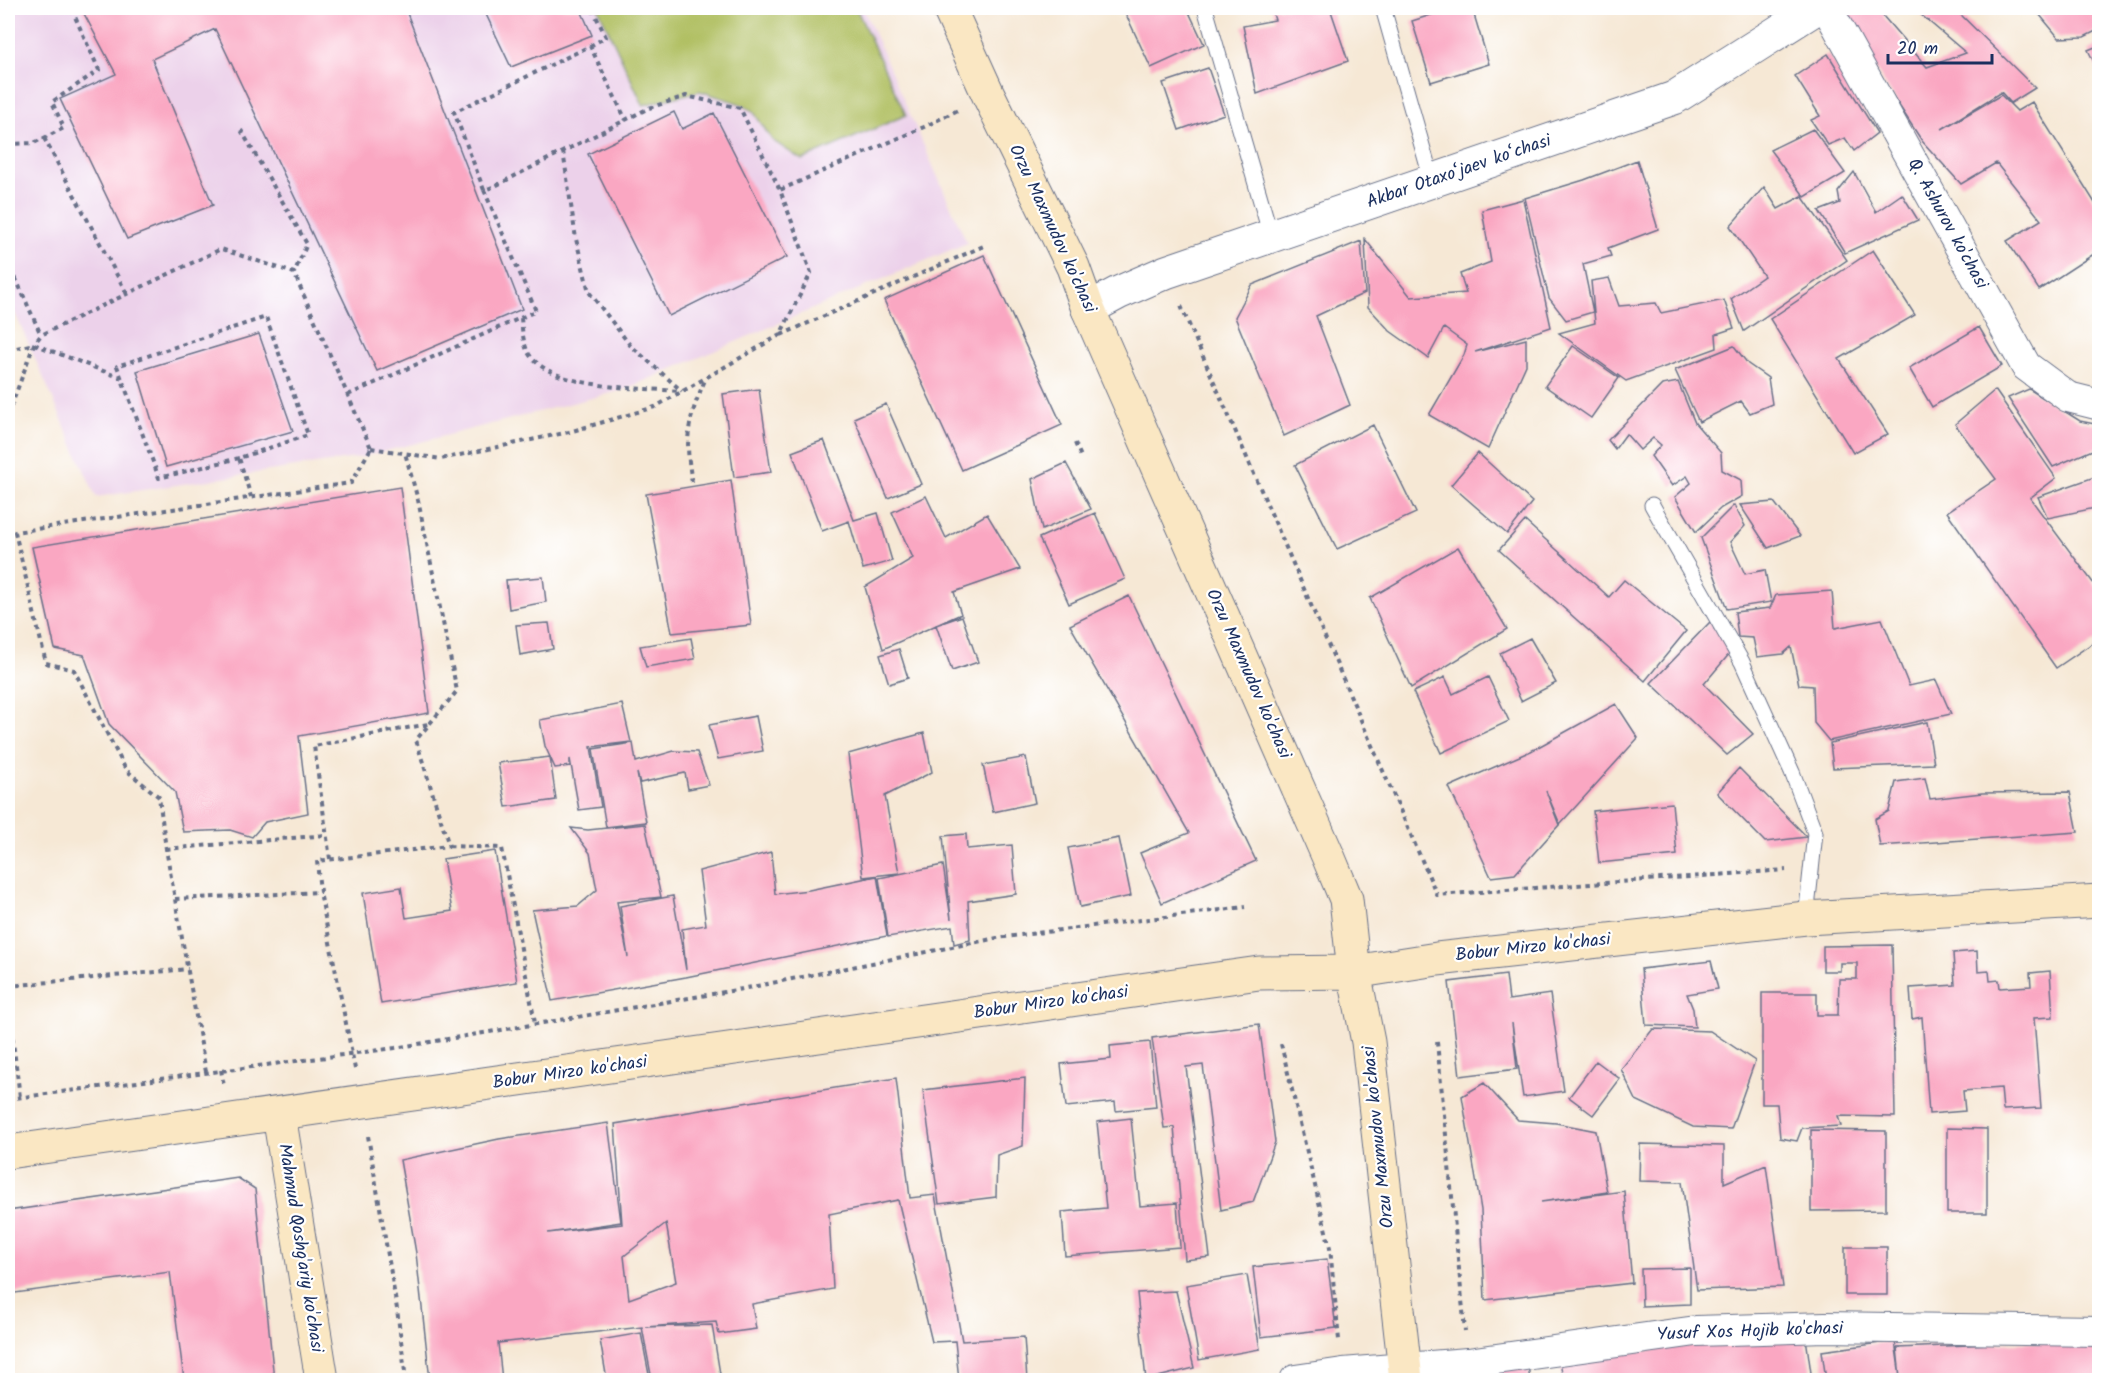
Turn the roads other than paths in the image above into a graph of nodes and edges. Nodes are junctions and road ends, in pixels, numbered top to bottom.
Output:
1 (949, 8) edge
2 (1205, 8) edge
3 (1383, 8) edge
4 (1816, 8) edge
5 (1827, 8) edge
6 (1432, 181) junction
7 (1271, 236) junction
8 (1088, 309) junction
9 (2100, 405) edge
10 (1652, 505) dead end
11 (2100, 900) edge
12 (1806, 918) junction
13 (1354, 972) junction
14 (279, 1115) junction
15 (8, 1152) edge
16 (2100, 1331) edge
17 (1405, 1374) edge
18 (322, 1380) edge
19 (1295, 1380) edge

1 - 8 main road, Orzu Maxmudov ko'chasi
2 - 7 lane
3 - 6 lane
4 - 6 street, Akbar Otaxo‘jaev ko‘chasi
5 - 9 street, Q. Ashurov ko'chasi
6 - 7 street, Akbar Otaxo‘jaev ko‘chasi
7 - 8 street, Akbar Otaxo‘jaev ko‘chasi
8 - 13 main road, Orzu Maxmudov ko'chasi
10 - 12 lane
11 - 12 main road, Bobur Mirzo ko'chasi
12 - 13 main road, Bobur Mirzo ko'chasi
13 - 14 main road, Bobur Mirzo ko'chasi
13 - 17 main road, Orzu Maxmudov ko'chasi
14 - 15 main road, Bobur Mirzo ko'chasi
14 - 18 main road, Mahmud Qoshg'ariy ko'chasi
16 - 17 street, Yusuf Xos Hojib ko'chasi
17 - 19 street, Yusuf Xos Hojib ko'chasi

